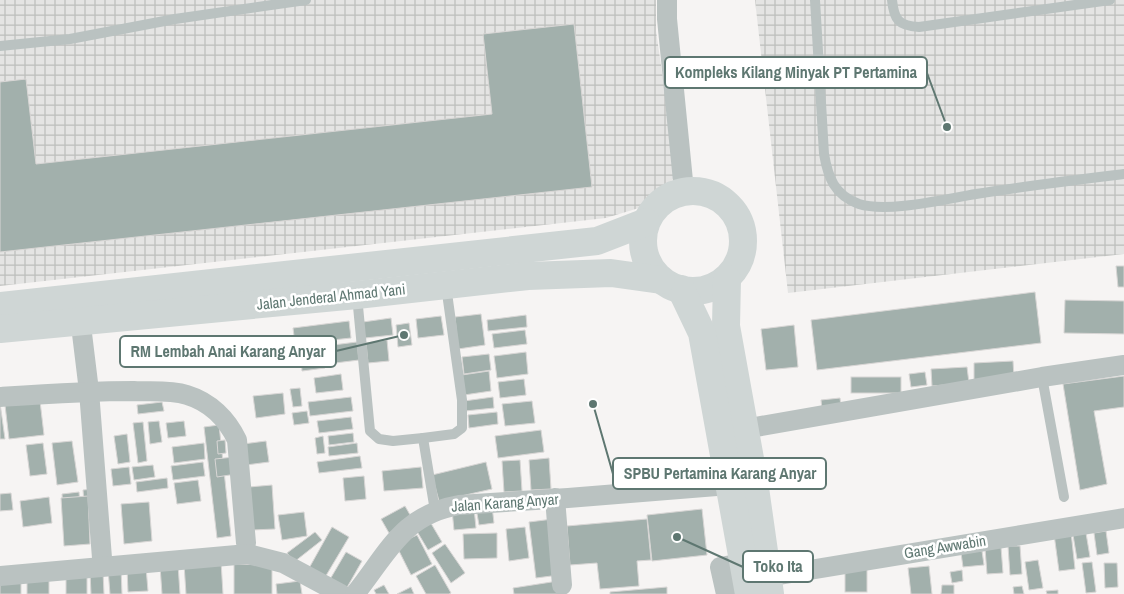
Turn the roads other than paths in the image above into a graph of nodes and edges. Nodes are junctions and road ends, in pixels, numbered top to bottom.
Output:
1 (306, 0) edge
2 (668, 0) edge
3 (815, 0) edge
4 (892, 0) edge
5 (1110, 0) edge
6 (0, 46) edge
7 (1124, 174) edge
8 (684, 191) junction
9 (646, 222) junction
10 (727, 279) junction
11 (446, 285) junction
12 (671, 285) junction
13 (357, 295) junction
14 (79, 309) junction
15 (6, 317) edge
16 (1124, 365) edge
17 (1042, 377) junction
18 (89, 386) junction
19 (0, 397) edge
20 (744, 429) junction
21 (423, 438) junction
22 (729, 485) junction
23 (1064, 497) dead end
24 (555, 498) junction
25 (435, 511) junction
26 (1124, 518) edge
27 (246, 543) dead end
28 (102, 558) dead end
29 (743, 564) junction
30 (0, 576) edge
31 (562, 584) dead end
32 (762, 588) edge
33 (341, 594) edge
34 (355, 594) edge
35 (726, 594) edge

1 - 6 lane
2 - 8 street
3 - 7 lane
4 - 5 lane
8 - 9 main road
8 - 10 main road
9 - 12 main road
9 - 14 main road, Jalan Jenderal Ahmad Yani
10 - 12 main road
10 - 20 main road
11 - 12 main road, Jalan Jenderal Ahmad Yani
11 - 13 main road, Jalan Jenderal Ahmad Yani
11 - 21 lane
12 - 22 main road
13 - 14 main road, Jalan Jenderal Ahmad Yani
13 - 21 lane
14 - 15 main road, Jalan Jenderal Ahmad Yani
14 - 18 street
16 - 17 street
17 - 20 street
17 - 23 lane
18 - 19 street
18 - 27 street
18 - 28 street
20 - 32 main road
21 - 25 lane
22 - 24 street, Jalan Karang Anyar
22 - 29 main road
24 - 25 street, Jalan Karang Anyar
24 - 31 street
25 - 34 street, Jalan Karang Anyar
26 - 32 street, Gang Awwabin
29 - 32 main road
29 - 35 street
30 - 33 street

